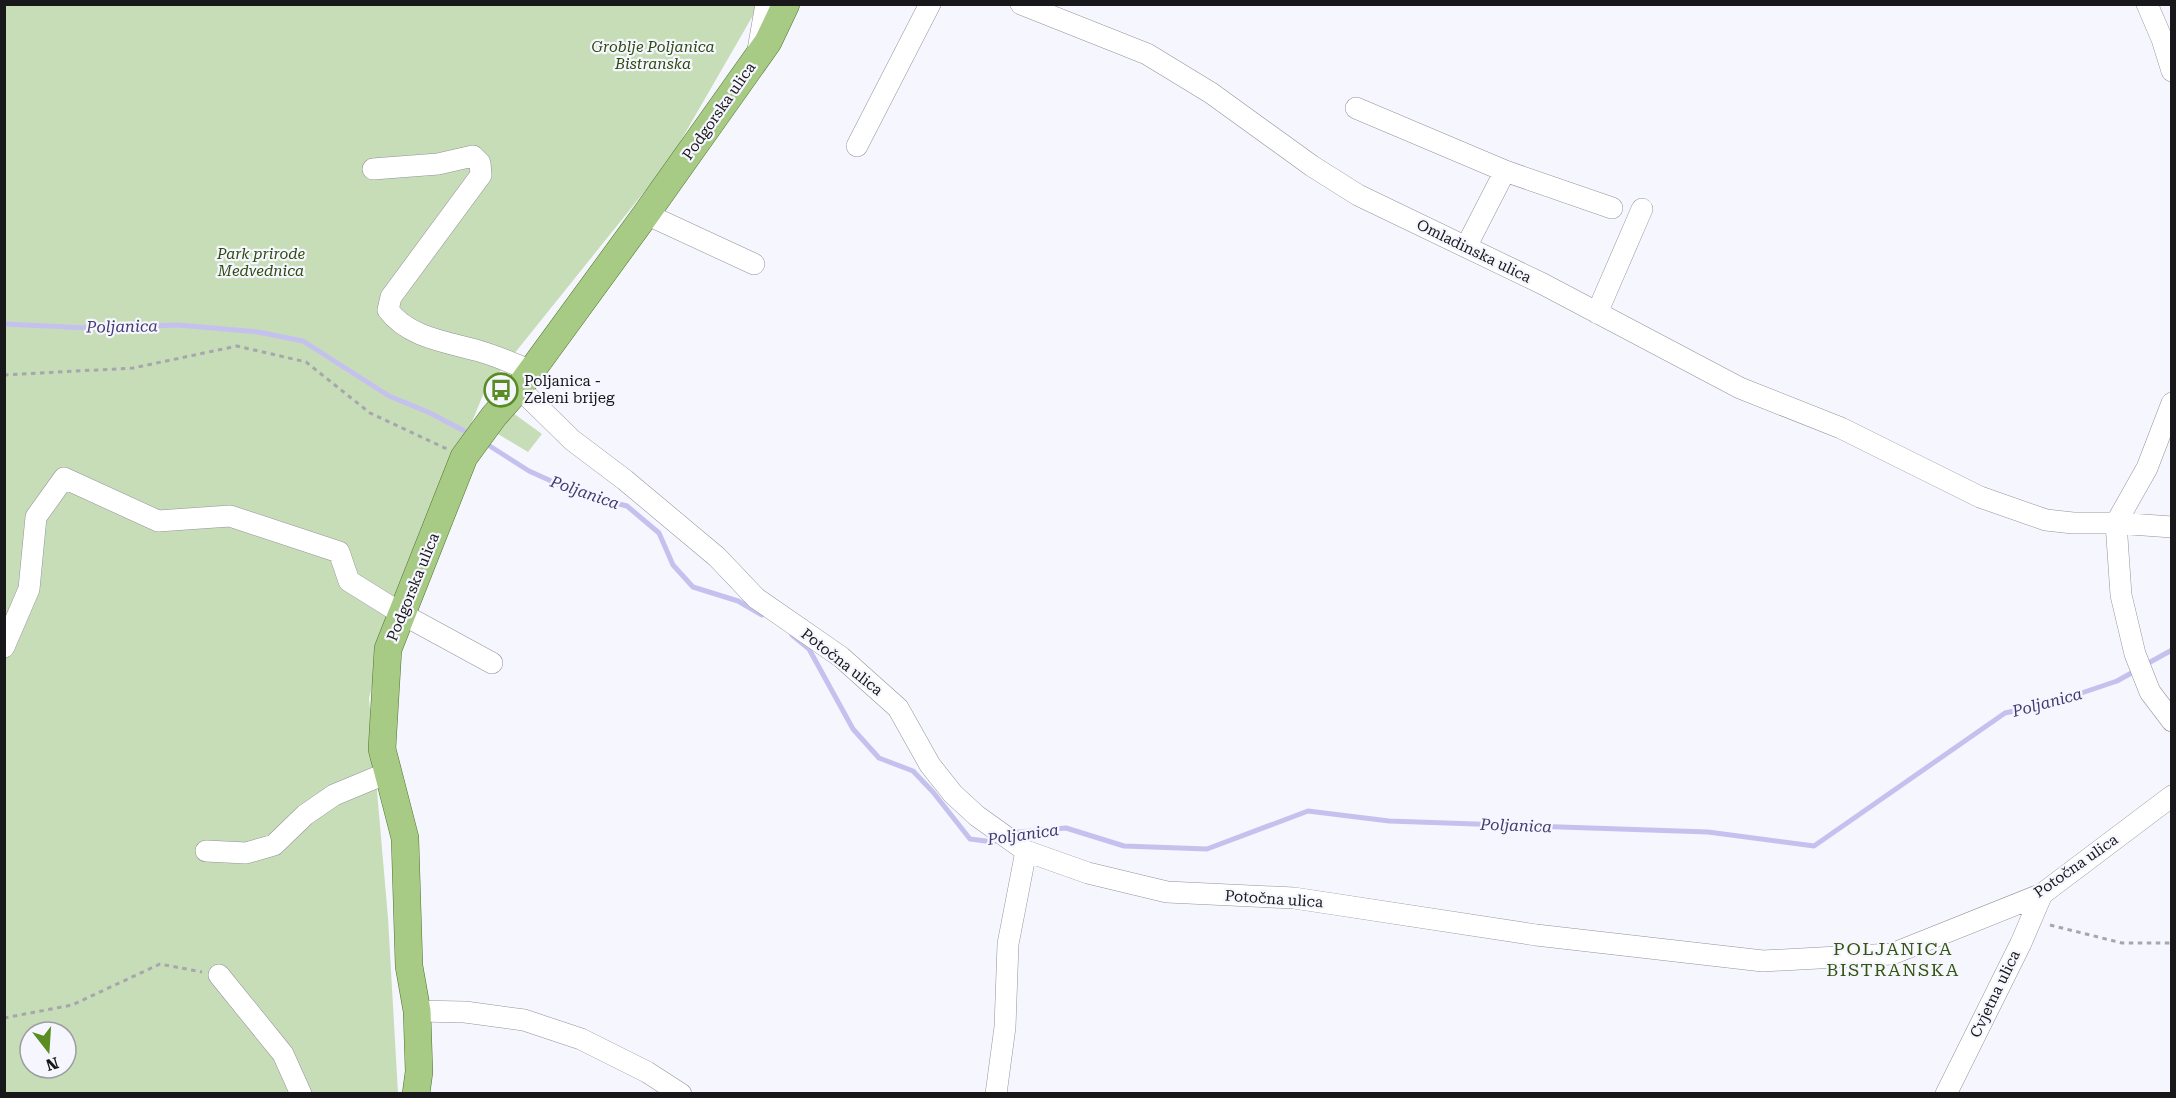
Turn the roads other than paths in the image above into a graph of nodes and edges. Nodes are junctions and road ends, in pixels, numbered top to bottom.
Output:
1 (766, 4) edge
2 (786, 4) edge
3 (930, 4) edge
4 (1021, 4) edge
5 (2148, 4) edge
6 (757, 57) junction
7 (2172, 71) edge
8 (1356, 108) dead end
9 (857, 146) dead end
10 (373, 170) dead end
11 (1505, 171) junction
12 (1612, 208) dead end
13 (1642, 209) dead end
14 (646, 214) junction
15 (1466, 247) junction
16 (754, 264) dead end
17 (1597, 313) junction
18 (525, 380) junction
19 (2172, 403) edge
20 (2116, 523) junction
21 (2172, 527) edge
22 (402, 614) junction
23 (4, 647) edge
24 (492, 663) dead end
25 (2172, 721) edge
26 (387, 773) junction
27 (2172, 796) edge
28 (1021, 848) junction
29 (206, 851) dead end
30 (2042, 894) junction
31 (219, 975) road end
32 (417, 1011) junction
33 (302, 1094) edge
34 (416, 1094) edge
35 (681, 1094) edge
36 (996, 1094) edge
37 (1946, 1094) edge

1 - 6 street
2 - 6 main road, Podgorska ulica
3 - 9 street
4 - 15 street, Omladinska ulica
5 - 7 street
6 - 14 main road, Podgorska ulica
8 - 11 street
10 - 18 street
11 - 12 street
11 - 15 street
13 - 17 street
14 - 16 street
14 - 18 main road, Podgorska ulica
15 - 17 street, Omladinska ulica
17 - 20 street, Omladinska ulica
18 - 22 main road, Podgorska ulica
18 - 28 street, Potočna ulica
19 - 20 street
20 - 21 street, Omladinska ulica
20 - 25 street
22 - 23 street
22 - 24 street
22 - 26 main road, Podgorska ulica
26 - 29 street
26 - 32 main road, Podgorska ulica
27 - 30 street, Potočna ulica
28 - 30 street, Potočna ulica
28 - 36 street
30 - 37 street, Cvjetna ulica
31 - 33 street
32 - 34 main road, Podgorska ulica
32 - 35 street

